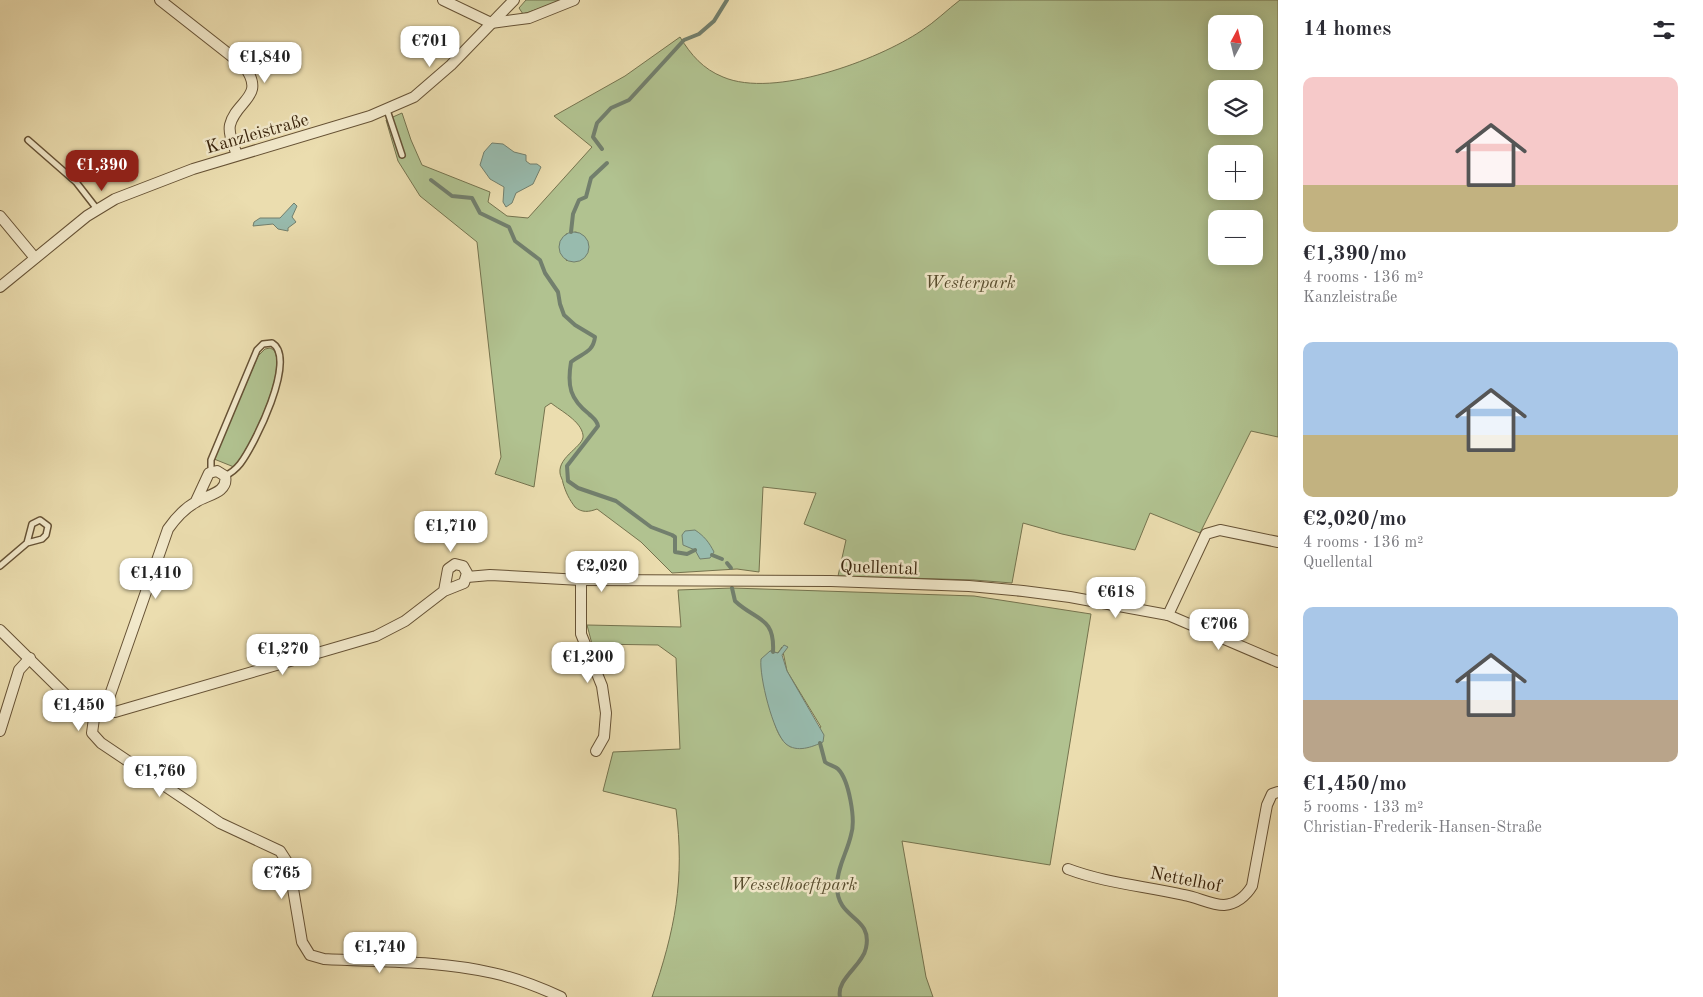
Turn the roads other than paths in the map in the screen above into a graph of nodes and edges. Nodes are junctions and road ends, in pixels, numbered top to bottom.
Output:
1 (160, 0) edge
2 (443, 0) edge
3 (514, 0) edge
4 (574, 0) edge
5 (491, 23) junction
6 (387, 110) junction
7 (28, 140) dead end
8 (402, 155) dead end
9 (237, 156) junction
10 (97, 209) junction
11 (0, 216) edge
12 (35, 258) junction
13 (0, 287) edge
14 (211, 472) junction
15 (226, 476) junction
16 (196, 501) junction
17 (1278, 542) edge
18 (27, 543) junction
19 (0, 566) edge
20 (467, 577) junction
21 (581, 580) junction
22 (444, 591) junction
23 (1168, 616) junction
24 (0, 630) edge
25 (30, 658) junction
26 (1278, 662) edge
27 (99, 712) junction
28 (0, 731) edge
29 (596, 751) dead end
30 (1278, 792) edge
31 (1068, 869) dead end
32 (561, 997) edge

1 - 9 street
2 - 5 street
3 - 5 street, Kanzleistraße
4 - 5 street
5 - 6 street, Kanzleistraße
6 - 8 lane
6 - 9 street, Kanzleistraße
7 - 10 lane
9 - 10 street, Kanzleistraße
10 - 12 street, Kanzleistraße
11 - 12 street
12 - 13 street, Kanzleistraße
14 - 15 street
14 - 15 lane
14 - 16 street
15 - 16 street
16 - 27 street
17 - 23 street
18 - 18 lane
18 - 19 lane
20 - 21 street, Quellental
20 - 22 street, Quellental
20 - 22 street
21 - 23 street, Quellental
21 - 29 street
22 - 27 street, Quellental
23 - 26 street, Quellental
24 - 25 street
25 - 27 street
25 - 28 street
27 - 32 street
30 - 31 street, Nettelhof

